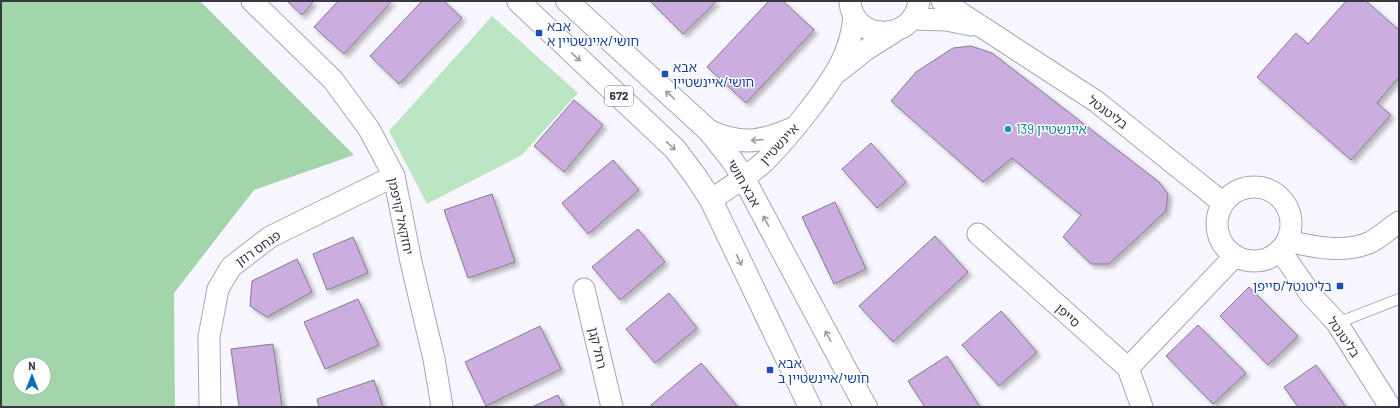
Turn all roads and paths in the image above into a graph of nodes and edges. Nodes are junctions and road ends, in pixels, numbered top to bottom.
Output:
1 (252, 1) edge
2 (518, 1) edge
3 (567, 1) edge
4 (942, 1) edge
5 (852, 8) edge
6 (916, 10) edge
7 (987, 30) junction
8 (894, 32) junction
9 (835, 75) junction
10 (794, 128) junction
11 (709, 131) junction
12 (394, 176) junction
13 (743, 177) junction
14 (711, 200) junction
15 (1224, 203) junction
16 (1399, 222) edge
17 (978, 234) dead end
18 (1284, 246) junction
19 (1235, 256) junction
20 (584, 289) dead end
21 (1399, 299) edge
22 (1337, 322) junction
23 (1128, 368) junction
24 (210, 407) edge
25 (442, 407) edge
26 (612, 407) edge
27 (810, 407) edge
28 (866, 407) edge
29 (1142, 407) edge
30 (1390, 407) edge

1 - 12 street, יחזקאל קויפמן
2 -> 14 main road, 672
11 -> 3 main road, אבא חושי / 672
4 - 7 street, בליטנטל
5 - 8 street
5 - 9 street, איינשטיין
6 - 7 street, בליטנטל
6 - 8 street, איינשטיין
7 - 15 street, בליטנטל
8 - 9 street, איינשטיין
9 - 10 street, איינשטיין
10 -> 11 main road
10 - 13 street, איינשטיין
11 - 13 main road, אבא חושי / 672
12 - 24 street, פנחס רוזן
12 - 25 street, יחזקאל קויפמן
13 - 14 street, איינשטיין
28 -> 13 main road, אבא חושי / 672
14 -> 27 main road, 672
15 - 18 street
15 - 19 street
16 - 18 street
17 - 23 street, סייפן
18 - 19 street
18 - 22 street, בליטנטל
19 - 23 street
20 - 26 street, רחל קגן
21 - 22 lane
22 - 30 street, בליטנטל
23 - 29 street, סייפן

